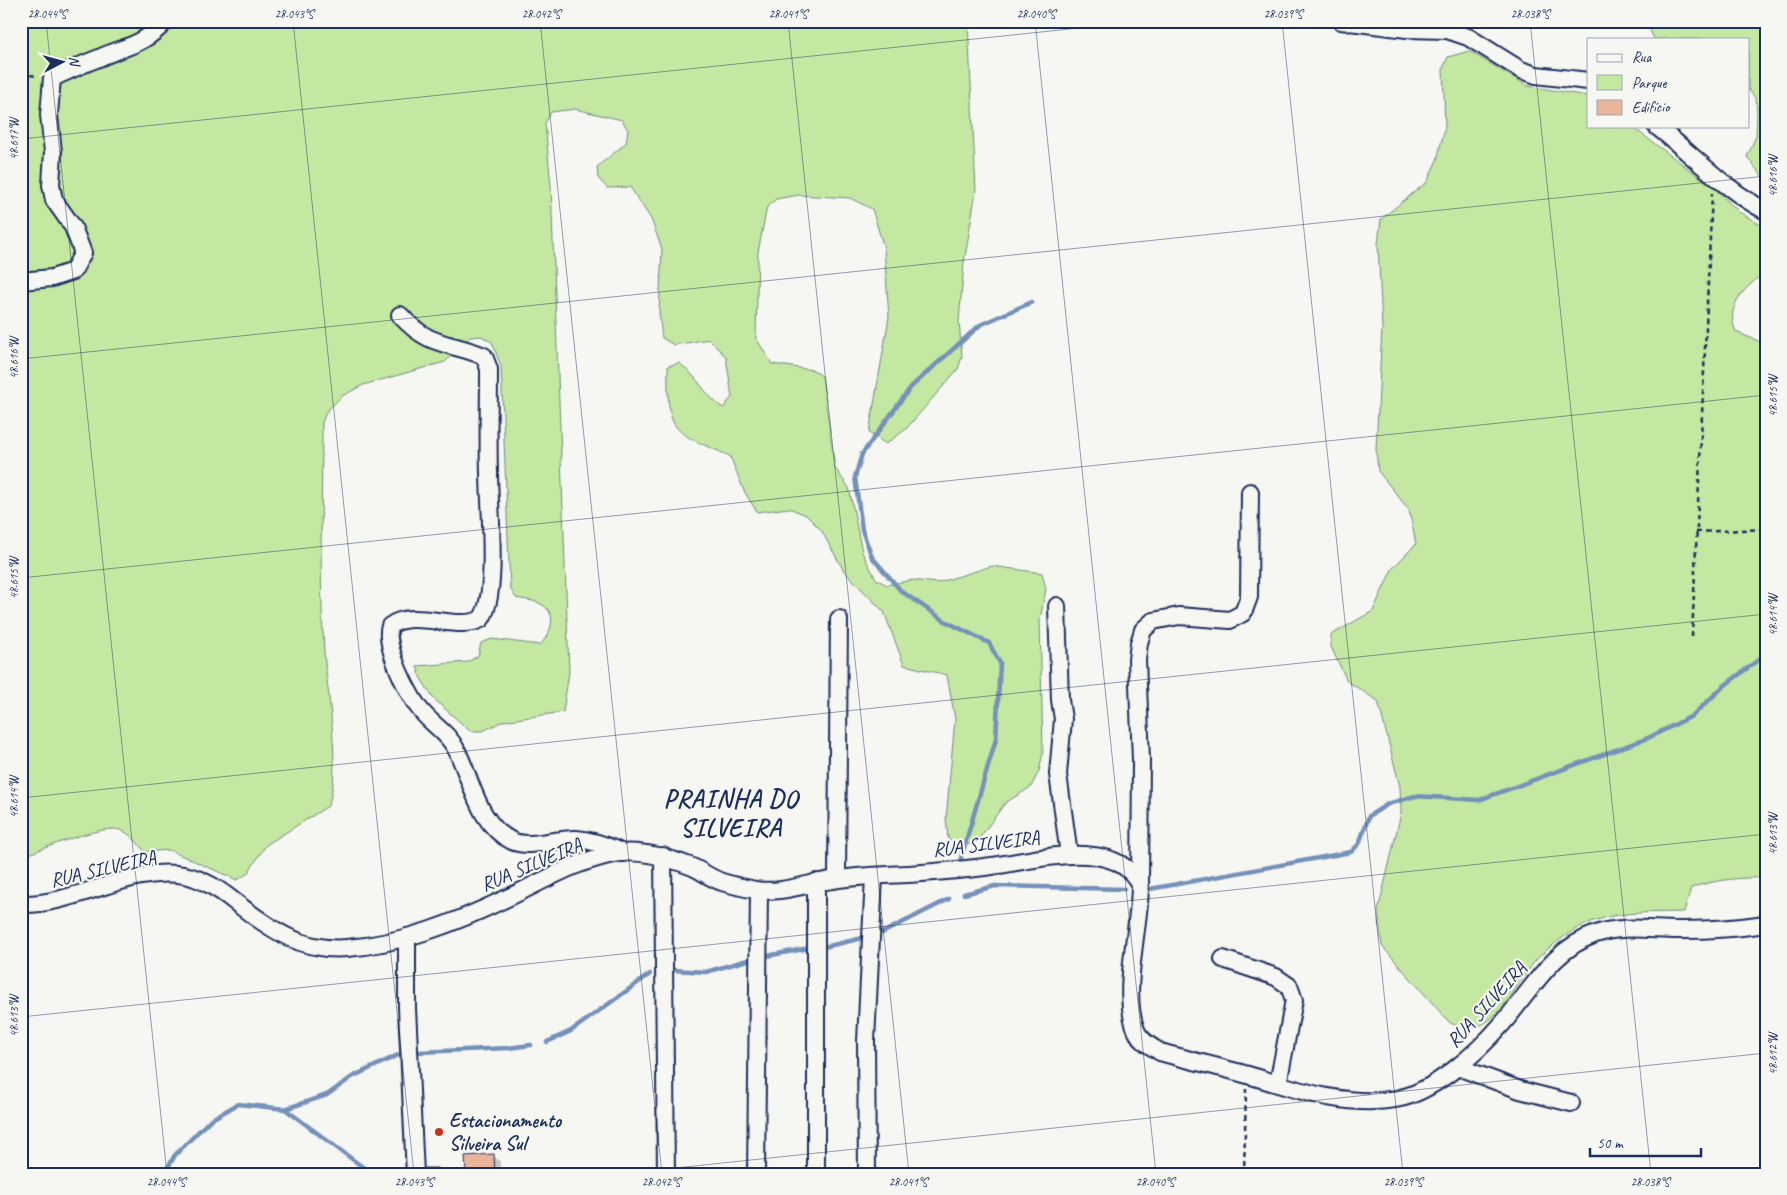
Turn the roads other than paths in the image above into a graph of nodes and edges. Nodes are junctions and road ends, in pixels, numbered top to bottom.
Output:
1 (166, 21) edge
2 (1341, 21) edge
3 (1587, 81) edge
4 (1658, 128) edge
5 (1766, 211) edge
6 (21, 281) edge
7 (400, 315) dead end
8 (1250, 492) dead end
9 (1057, 606) dead end
10 (839, 618) dead end
11 (623, 853) junction
12 (1069, 855) junction
13 (663, 856) junction
14 (874, 876) junction
15 (837, 879) junction
16 (816, 882) junction
17 (1140, 886) junction
18 (759, 891) junction
19 (21, 904) edge
20 (1766, 924) edge
21 (407, 937) junction
22 (1223, 960) dead end
23 (1458, 1067) junction
24 (1278, 1084) junction
25 (1571, 1103) dead end
26 (415, 1174) edge
27 (666, 1174) edge
28 (756, 1174) edge
29 (816, 1174) edge
30 (867, 1174) edge

1 - 6 street
2 - 3 street
4 - 5 street
7 - 11 street
8 - 17 street
9 - 12 street
10 - 15 street
11 - 13 street, RUA SILVEIRA
11 - 21 street, RUA SILVEIRA
12 - 14 street, RUA SILVEIRA
12 - 17 street, RUA SILVEIRA
13 - 18 street, RUA SILVEIRA
13 - 27 street
14 - 15 street, RUA SILVEIRA
14 - 30 street
15 - 16 street, RUA SILVEIRA
16 - 18 street, RUA SILVEIRA
16 - 29 street
17 - 24 street, RUA SILVEIRA
18 - 28 street
19 - 21 street, RUA SILVEIRA
20 - 23 street, RUA SILVEIRA
21 - 26 street
22 - 24 street
23 - 24 street, RUA SILVEIRA
23 - 25 street

